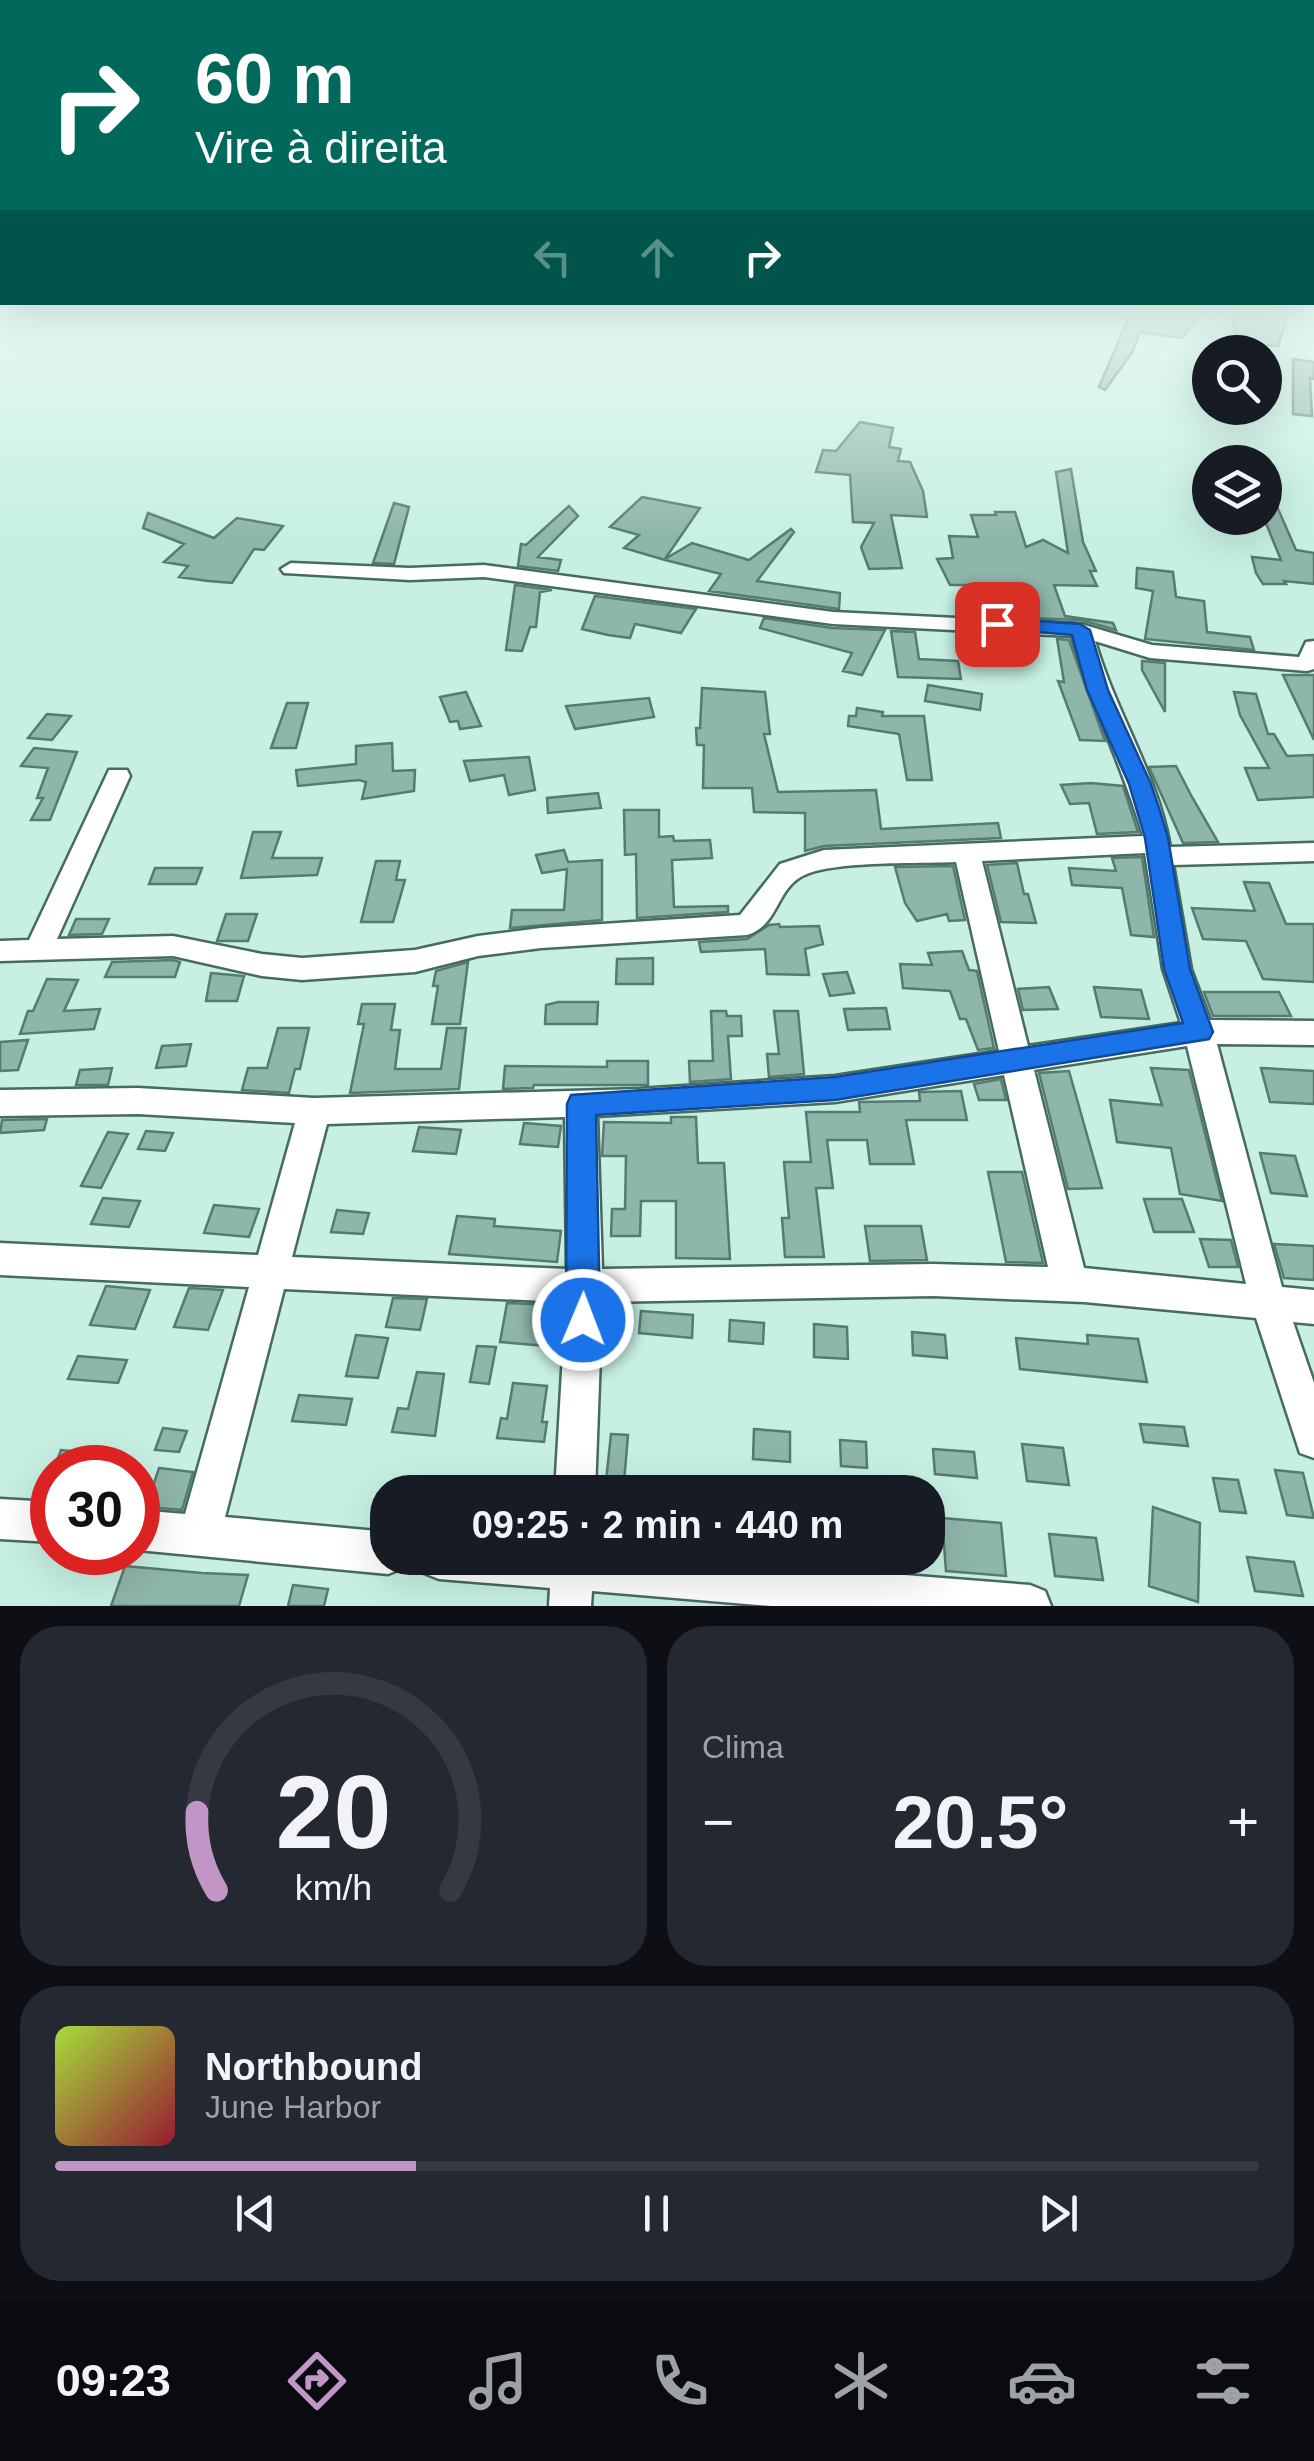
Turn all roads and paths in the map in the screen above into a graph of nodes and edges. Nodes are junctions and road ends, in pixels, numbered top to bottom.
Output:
1 (291, 569) dead end
2 (1080, 630) junction
3 (1314, 648) edge
4 (118, 776) dead end
5 (966, 850) junction
6 (1158, 850) junction
7 (1314, 852) edge
8 (38, 950) junction
9 (0, 951) edge
10 (1199, 1032) junction
11 (1314, 1033) edge
12 (1019, 1059) junction
13 (0, 1103) edge
14 (581, 1104) junction
15 (314, 1111) junction
16 (0, 1258) edge
17 (272, 1274) junction
18 (1070, 1284) junction
19 (584, 1285) junction
20 (1268, 1300) junction
21 (1314, 1307) edge
22 (1314, 1439) edge
23 (576, 1475) edge
24 (0, 1519) edge
25 (30, 1521) edge
26 (160, 1532) edge
27 (200, 1535) junction
28 (370, 1551) edge
29 (571, 1578) edge
30 (1030, 1606) edge

1 - 2 street
2 - 3 street
2 - 6 street
4 - 8 street
5 - 6 street
5 - 8 street
5 - 12 street
6 - 7 street
6 - 10 street
8 - 9 street
10 - 11 street
10 - 12 street
10 - 20 street
12 - 14 street
12 - 18 street
13 - 15 street
14 - 15 street
14 - 19 street
15 - 17 street
16 - 17 street
17 - 19 street
17 - 27 street
18 - 19 street
18 - 20 street
19 - 23 street
20 - 21 street
20 - 22 street
24 - 25 street
26 - 27 street
27 - 28 street
29 - 30 street

